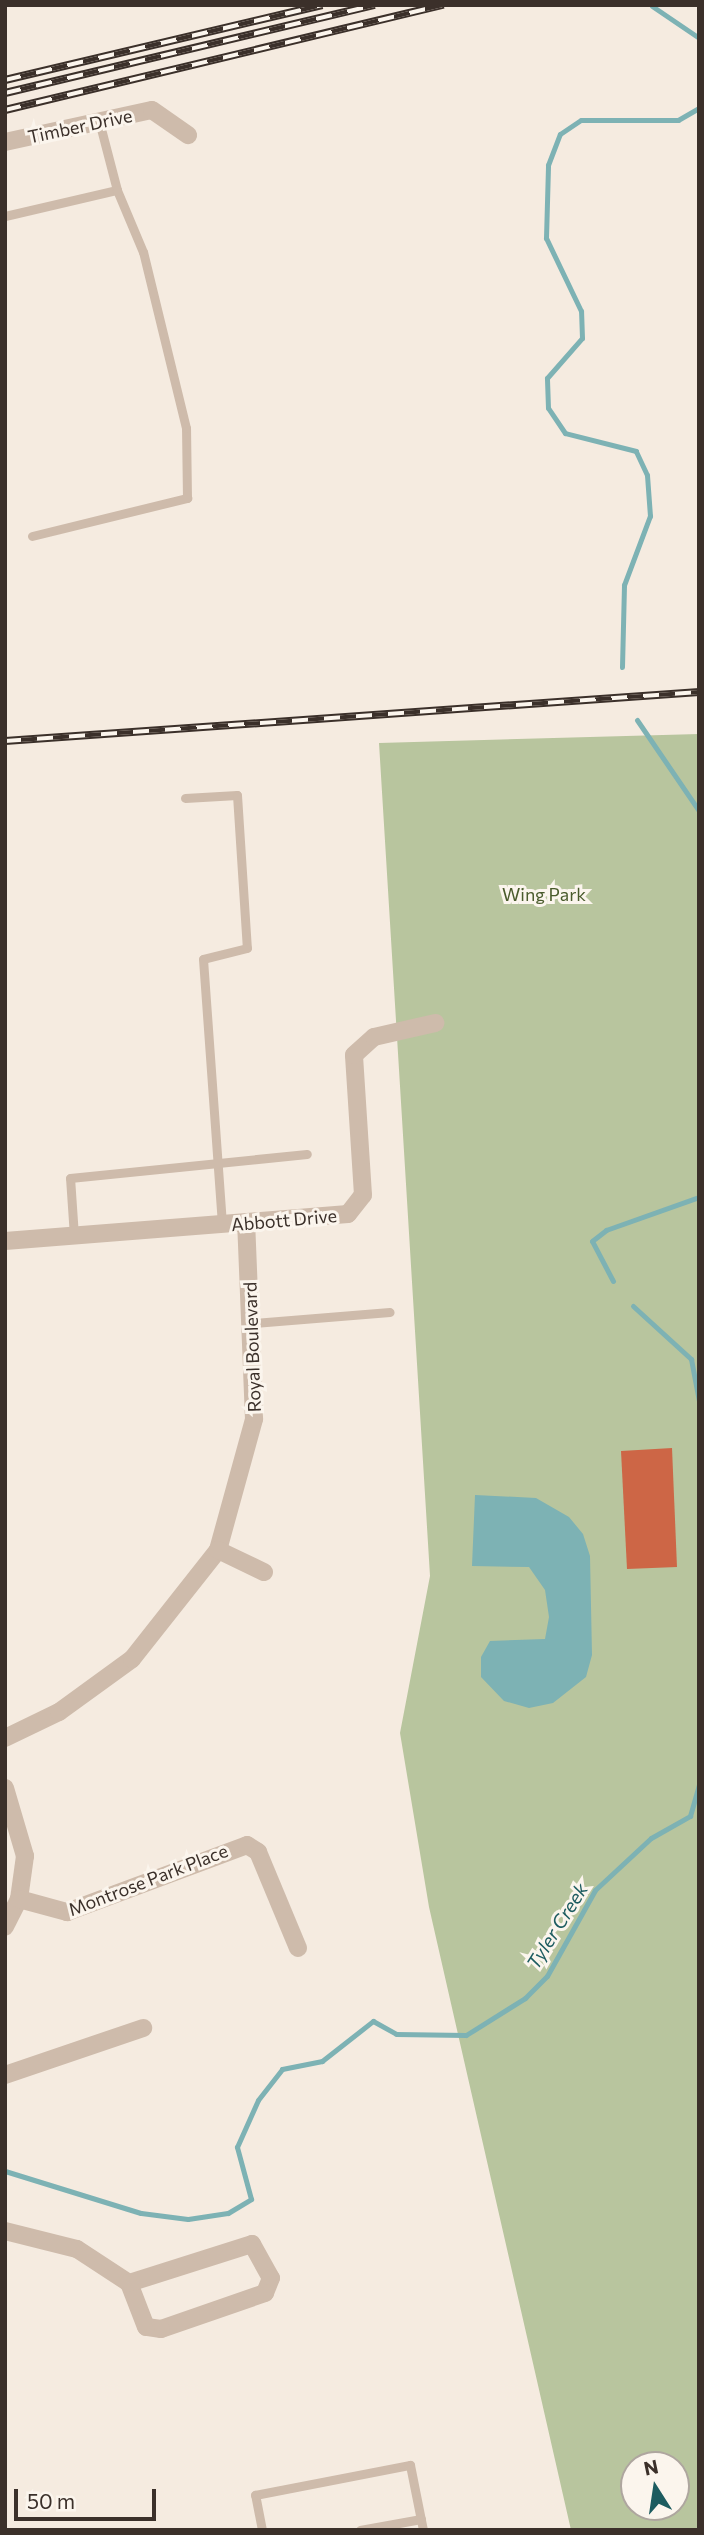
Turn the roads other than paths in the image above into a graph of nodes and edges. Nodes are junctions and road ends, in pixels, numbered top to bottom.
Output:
1 (99, 121) junction
2 (188, 135) dead end
3 (5, 142) edge
4 (117, 190) junction
5 (5, 216) edge
6 (33, 536) dead end
7 (185, 798) dead end
8 (435, 1023) dead end
9 (307, 1154) dead end
10 (218, 1164) junction
11 (246, 1224) junction
12 (222, 1226) junction
13 (74, 1236) junction
14 (5, 1241) edge
15 (390, 1312) dead end
16 (254, 1323) junction
17 (218, 1550) junction
18 (264, 1572) dead end
19 (5, 1738) edge
20 (5, 1788) edge
21 (19, 1899) junction
22 (5, 1927) edge
23 (298, 1948) dead end
24 (143, 2028) dead end
25 (5, 2075) edge
26 (5, 2231) edge
27 (129, 2283) junction
28 (421, 2519) junction
29 (262, 2530) edge
30 (360, 2530) edge
31 (423, 2530) edge

1 - 2 street, Timber Drive
1 - 3 street, Timber Drive
1 - 4 lane
4 - 5 lane
4 - 6 lane
7 - 10 lane
8 - 11 street, Abbott Drive
9 - 10 lane
10 - 12 lane
10 - 13 lane
11 - 12 street, Abbott Drive
11 - 16 street, Royal Boulevard
12 - 13 street, Abbott Drive
13 - 14 street, Abbott Drive
15 - 16 lane
16 - 17 street, Royal Boulevard
17 - 18 street
17 - 19 street, Royal Boulevard
20 - 21 street
21 - 22 street
21 - 23 street, Montrose Park Place
24 - 25 street
26 - 27 street
27 - 27 street
28 - 29 lane
28 - 30 lane
28 - 31 lane

